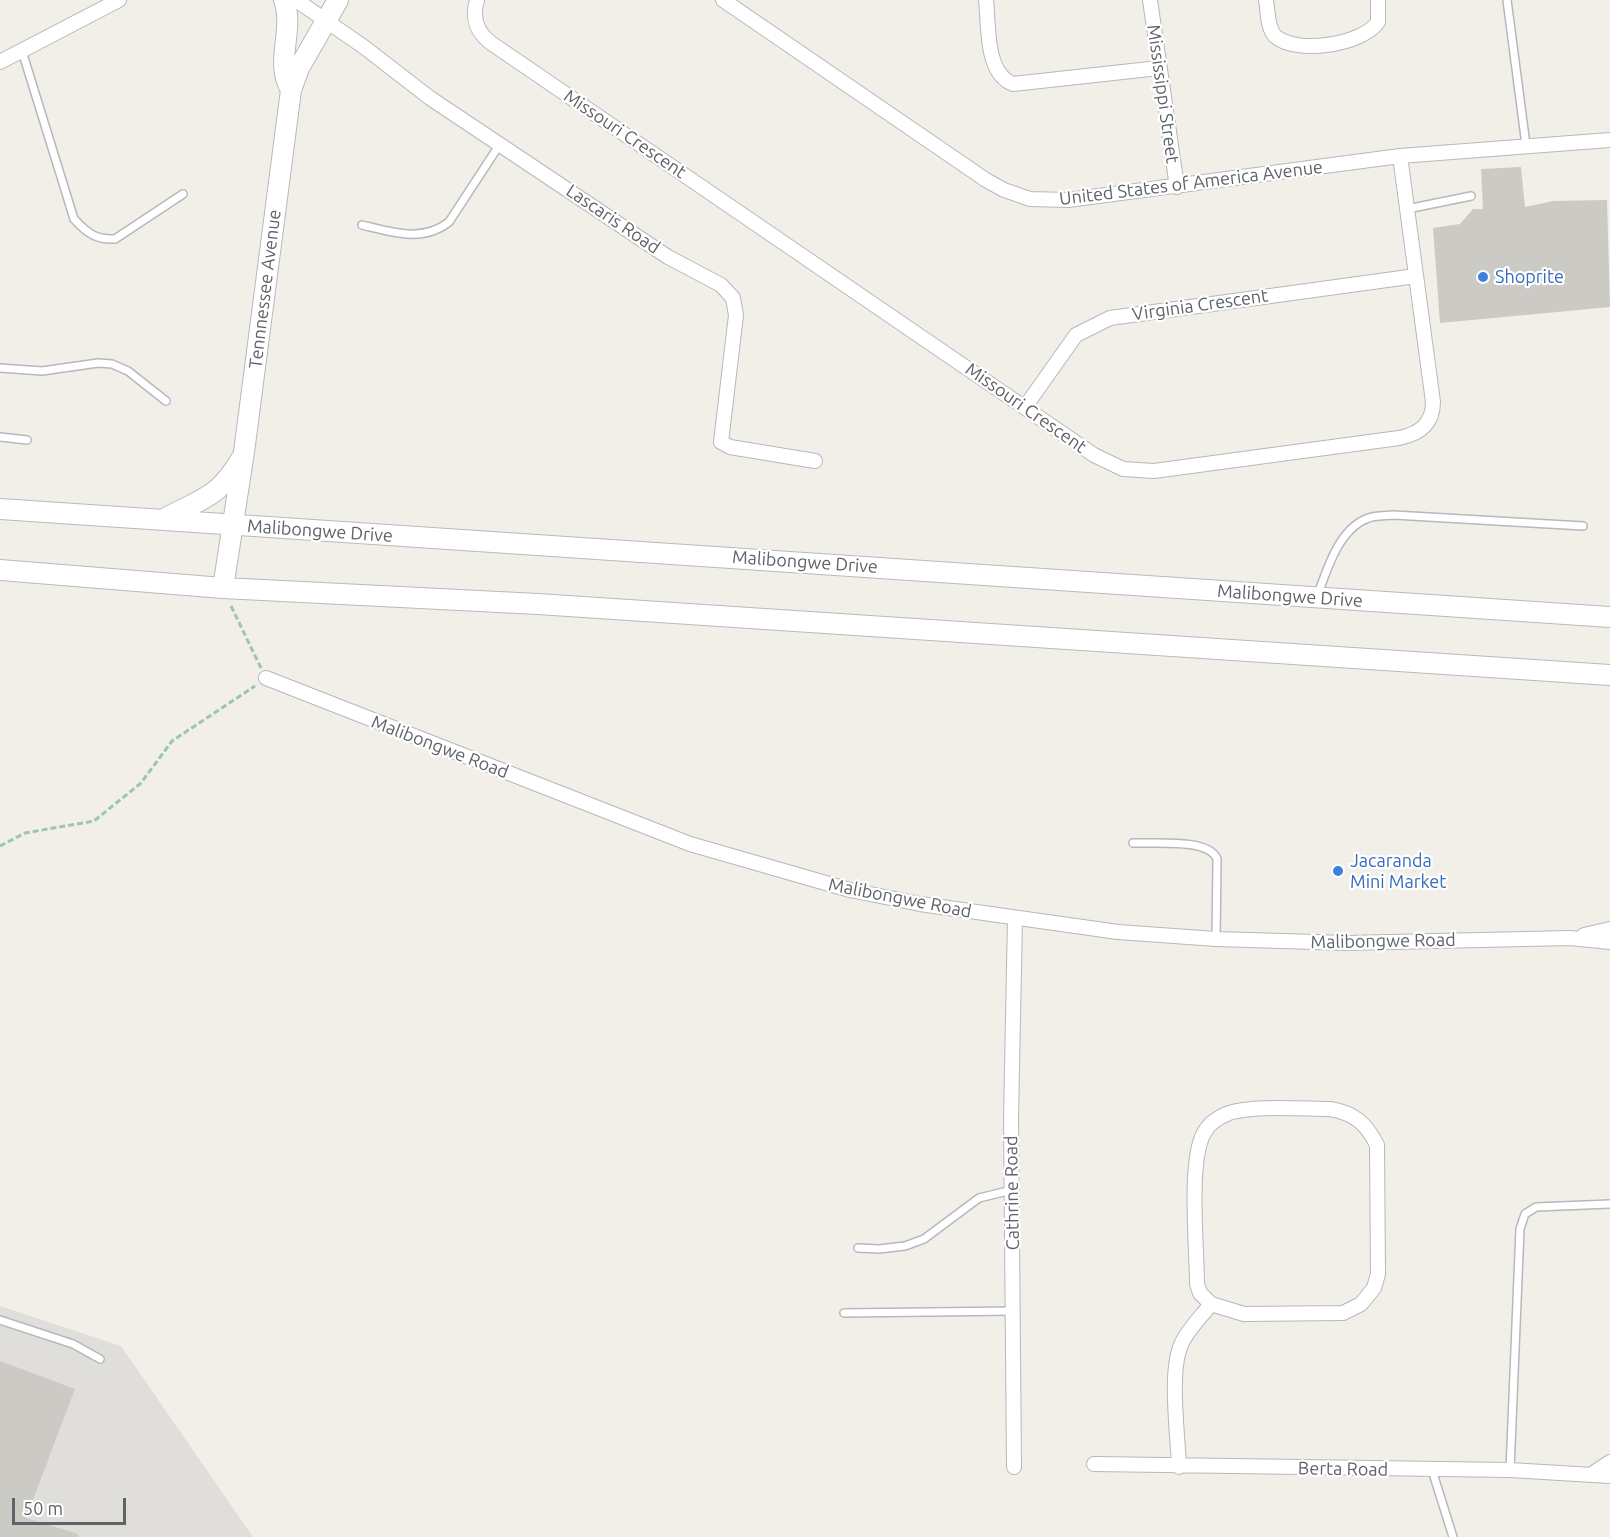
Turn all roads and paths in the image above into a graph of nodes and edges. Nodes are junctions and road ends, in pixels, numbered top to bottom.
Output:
1 (119, 0) edge
2 (284, 0) edge
3 (296, 0) edge
4 (338, 0) edge
5 (477, 0) edge
6 (723, 0) edge
7 (986, 0) edge
8 (1150, 0) edge
9 (1266, 0) edge
10 (1378, 0) edge
11 (1507, 0) edge
12 (326, 21) junction
13 (22, 51) junction
14 (0, 62) edge
15 (1159, 68) junction
16 (291, 90) junction
17 (1610, 140) edge
18 (500, 144) junction
19 (1526, 145) junction
20 (1400, 156) junction
21 (1177, 187) junction
22 (183, 194) dead end
23 (1471, 196) dead end
24 (1407, 209) junction
25 (362, 225) dead end
26 (1416, 276) junction
27 (0, 368) edge
28 (166, 400) dead end
29 (1025, 407) junction
30 (0, 437) edge
31 (27, 440) dead end
32 (244, 452) junction
33 (815, 461) dead end
34 (0, 509) edge
35 (160, 521) junction
36 (234, 524) junction
37 (1583, 526) dead end
38 (0, 570) edge
39 (223, 588) junction
40 (1316, 598) junction
41 (1610, 617) edge
42 (1610, 675) edge
43 (266, 678) junction
44 (1133, 843) dead end
45 (0, 846) edge
46 (1015, 919) junction
47 (1610, 929) edge
48 (1570, 938) junction
49 (1216, 939) junction
50 (1610, 942) edge
51 (1012, 1190) junction
52 (1610, 1204) edge
53 (858, 1248) dead end
54 (1211, 1304) junction
55 (1015, 1311) junction
56 (844, 1313) dead end
57 (0, 1320) edge
58 (99, 1359) dead end
59 (1610, 1462) edge
60 (1094, 1464) dead end
61 (1014, 1467) dead end
62 (1179, 1467) junction
63 (1432, 1470) junction
64 (1510, 1470) junction
65 (1592, 1474) junction
66 (1610, 1476) edge
67 (1454, 1537) edge

1 - 13 street
2 - 16 main road
3 - 12 street, Lascaris Road
4 - 12 main road, Tennnessee Avenue
5 - 29 street, Missouri Crescent
6 - 21 street, United States of America Avenue
7 - 15 street
8 - 15 street, Mississippi Street
9 - 10 street
11 - 19 lane
12 - 16 main road, Tennnessee Avenue
12 - 18 street, Lascaris Road
13 - 14 street
13 - 22 lane
15 - 21 street, Mississippi Street
16 - 32 main road, Tennnessee Avenue
17 - 19 street, United States of America Avenue
18 - 25 lane
18 - 33 street, Lascaris Road
19 - 20 street, United States of America Avenue
20 - 21 street, United States of America Avenue
20 - 24 street, Missouri Crescent
23 - 24 lane
24 - 26 street, Missouri Crescent
26 - 29 street, Virginia Crescent
26 - 29 street, Missouri Crescent
27 - 28 lane
30 - 31 lane
32 - 35 main road
32 - 36 main road, Tennnessee Avenue
34 - 35 main road, Malibongwe Drive
35 - 36 main road, Malibongwe Drive
36 - 39 main road, Tennnessee Avenue
36 - 40 main road, Malibongwe Drive
37 - 40 lane
38 - 39 main road
39 - 42 main road
39 - 43 path
40 - 41 main road, Malibongwe Drive
43 - 45 path
43 - 46 street, Malibongwe Road
44 - 49 lane
46 - 49 street, Malibongwe Road
46 - 51 street, Cathrine Road
47 - 48 street, Malibongwe Road
48 - 49 street, Malibongwe Road
48 - 50 street, Malibongwe Road
51 - 53 lane
51 - 55 street, Cathrine Road
52 - 64 lane
54 - 54 street
54 - 62 street
55 - 56 lane
55 - 61 street, Cathrine Road
57 - 58 lane
59 - 65 street
60 - 62 street, Berta Road
62 - 63 street, Berta Road
63 - 64 street, Berta Road
63 - 67 lane
64 - 65 street, Berta Road
65 - 66 street, Berta Road

